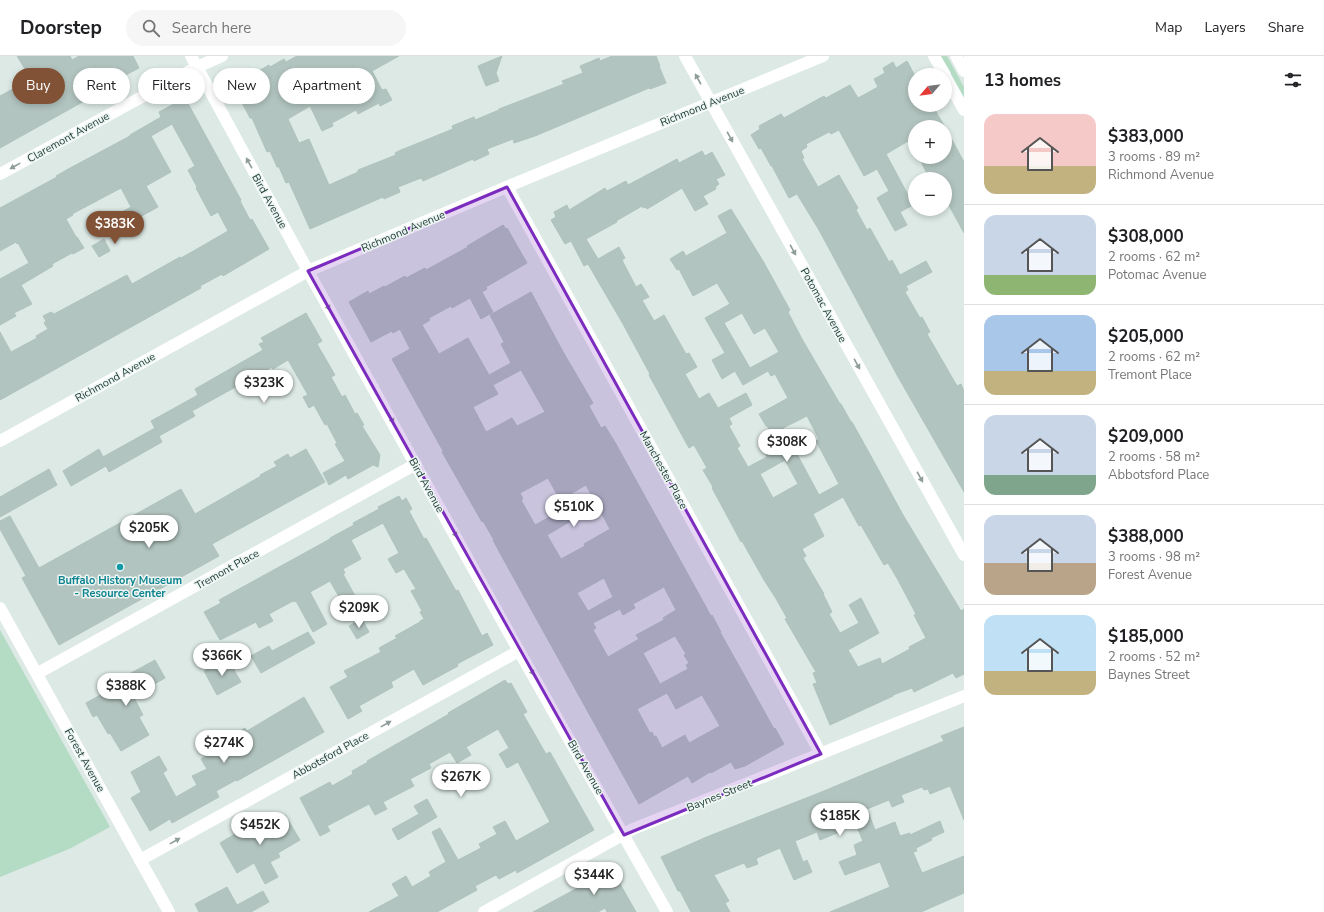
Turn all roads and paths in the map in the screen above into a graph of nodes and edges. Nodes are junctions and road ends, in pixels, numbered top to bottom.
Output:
1 (191, 56) edge
2 (222, 56) edge
3 (685, 56) edge
4 (823, 56) edge
5 (934, 56) edge
6 (956, 56) edge
7 (197, 67) junction
8 (941, 68) edge
9 (964, 71) edge
10 (952, 88) edge
11 (711, 103) junction
12 (964, 110) edge
13 (0, 174) edge
14 (507, 187) junction
15 (308, 271) junction
16 (0, 441) edge
17 (416, 464) junction
18 (964, 555) edge
19 (0, 608) edge
20 (519, 650) junction
21 (38, 673) junction
22 (964, 696) edge
23 (821, 754) junction
24 (624, 835) junction
25 (140, 860) junction
26 (169, 912) edge
27 (484, 912) edge
28 (667, 912) edge

1 - 7 street, Bird Avenue
2 - 7 street, Claremont Avenue
11 -> 3 street, Potomac Avenue
4 - 11 street, Richmond Avenue
5 - 8 street
6 - 9 street
7 -> 13 street, Claremont Avenue
15 -> 7 street, Bird Avenue
10 - 12 street
11 - 14 street, Richmond Avenue
11 -> 18 street, Potomac Avenue
14 - 15 street, Richmond Avenue
14 - 23 street, Manchester Place
15 - 16 street, Richmond Avenue
15 -> 17 street, Bird Avenue
17 -> 20 street, Bird Avenue
17 - 21 street, Tremont Place
19 - 21 street, Forest Avenue
20 -> 24 street, Bird Avenue
25 -> 20 street, Abbotsford Place
21 - 25 street, Forest Avenue
22 - 23 street, Baynes Street
23 - 24 street, Baynes Street
24 - 27 street, Baynes Street
24 - 28 street, Bird Avenue
25 - 26 street, Forest Avenue

